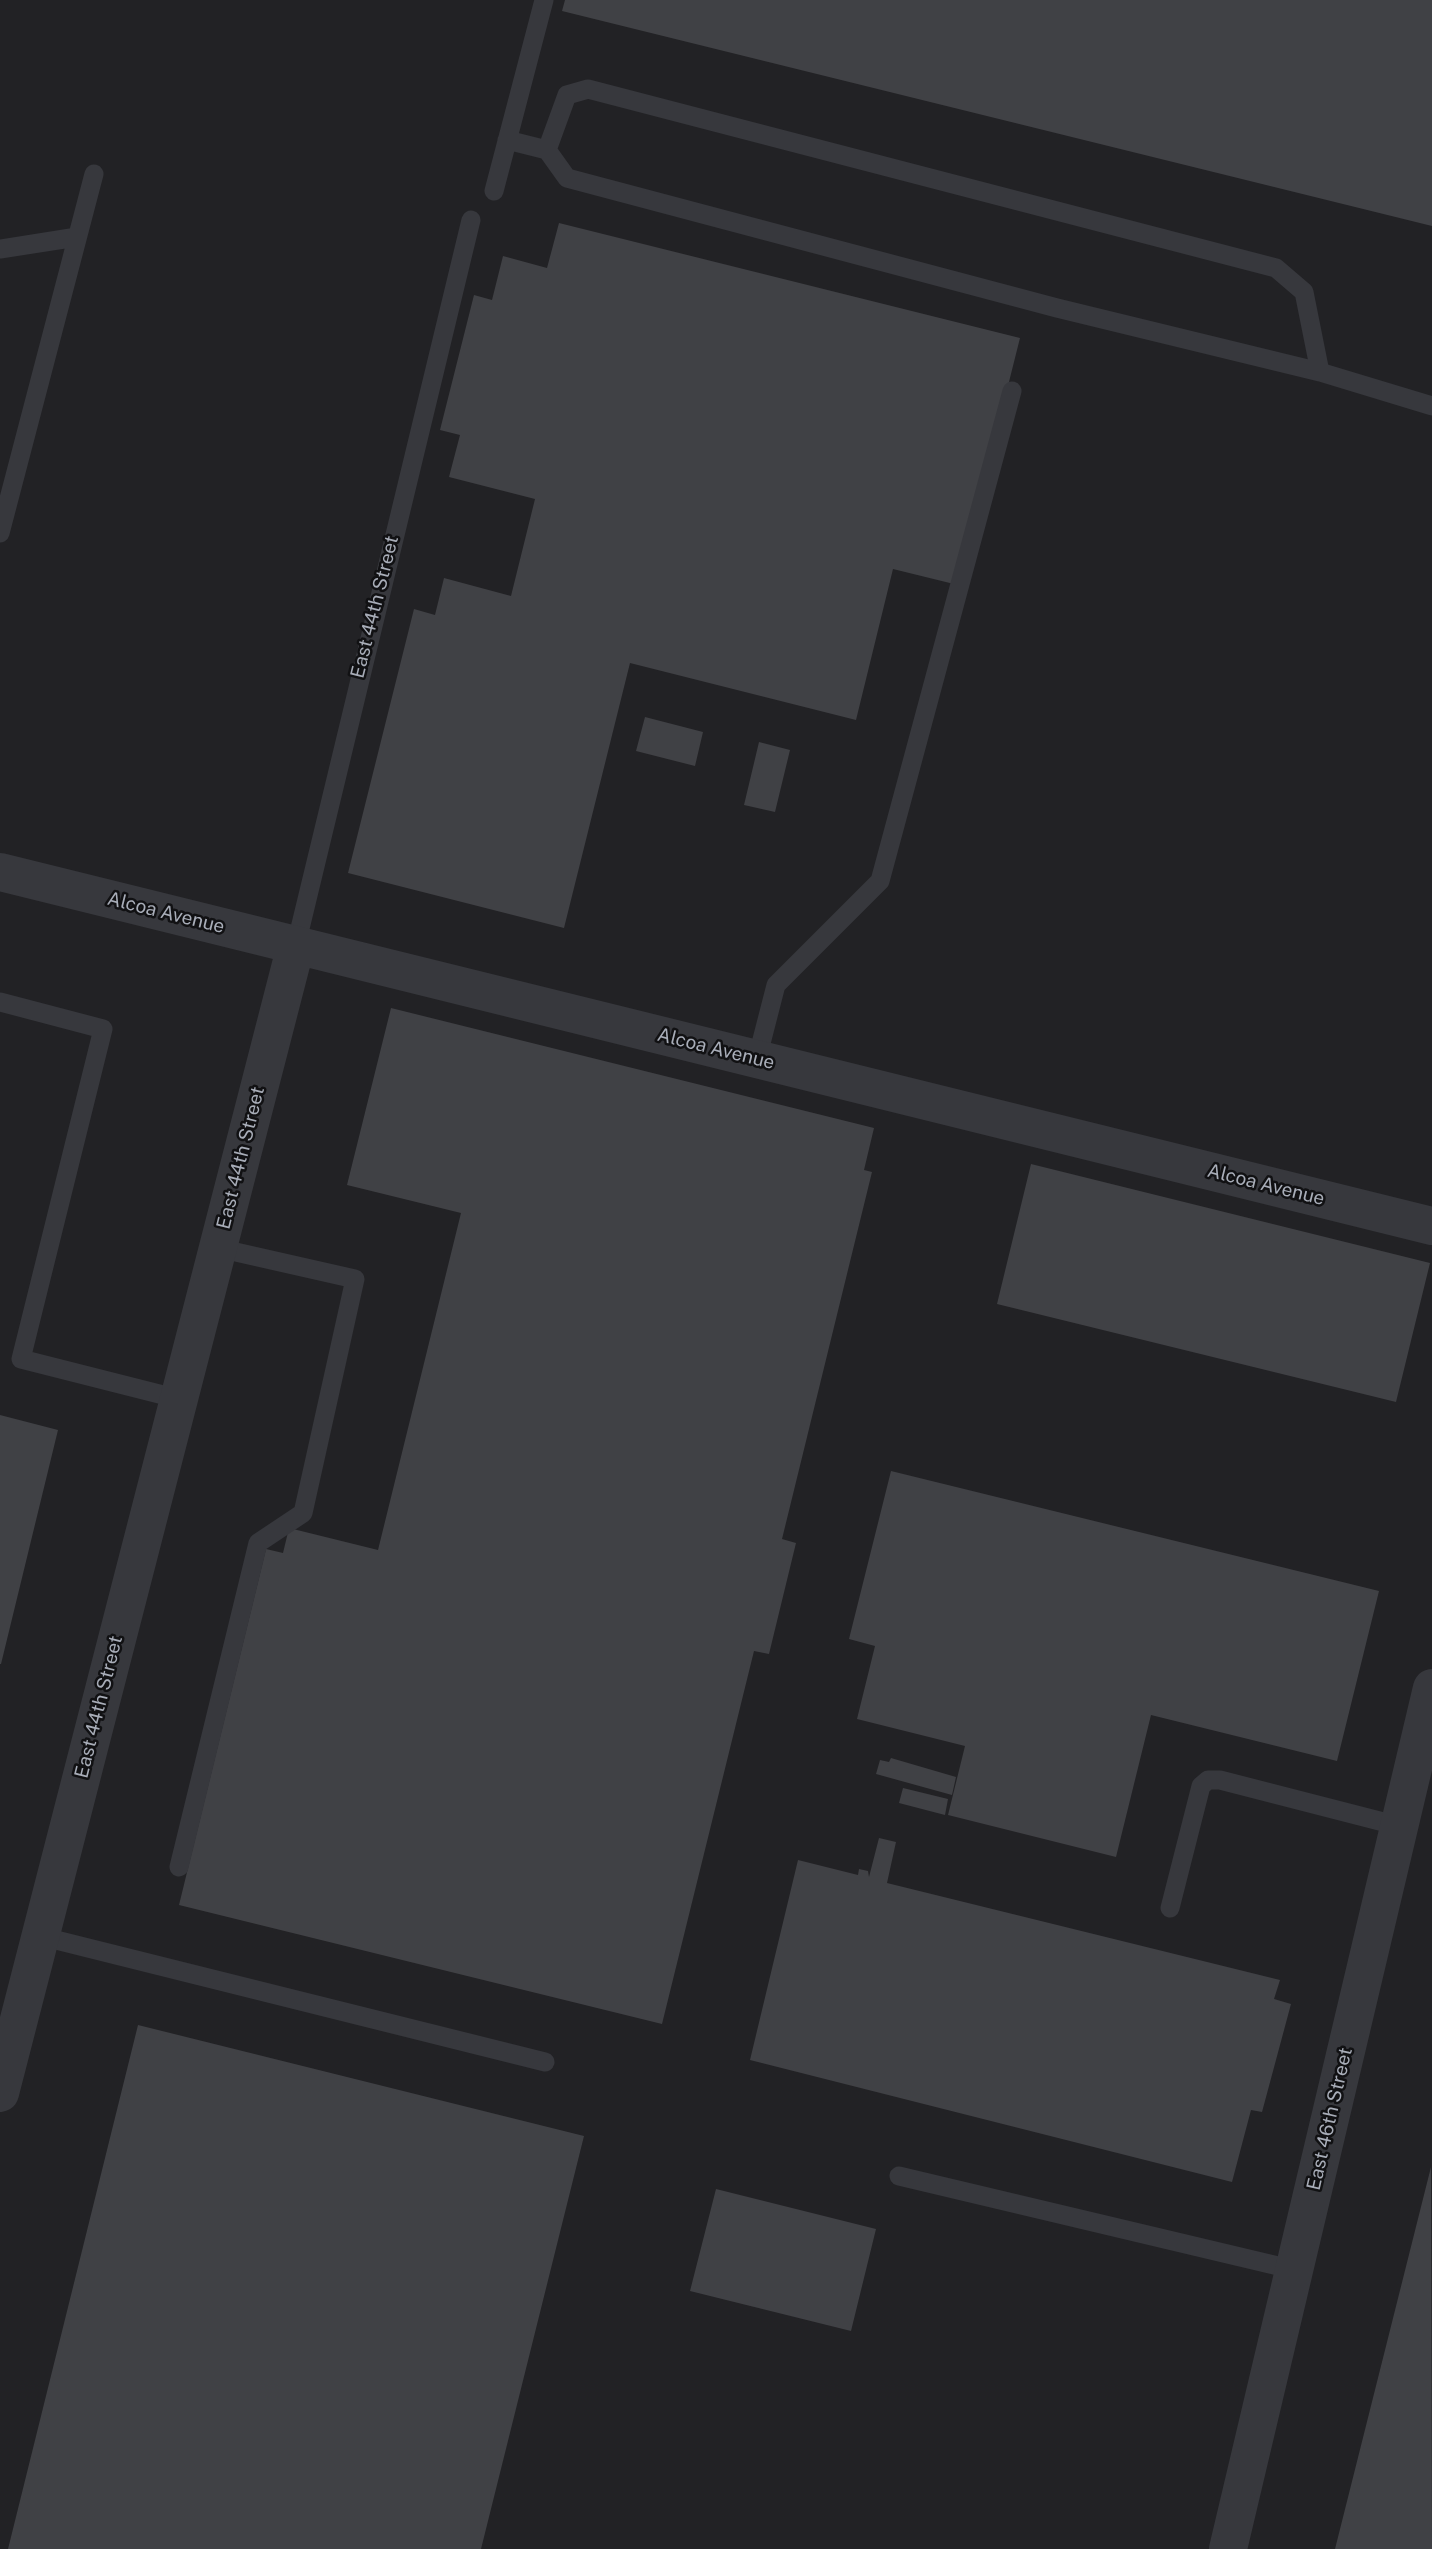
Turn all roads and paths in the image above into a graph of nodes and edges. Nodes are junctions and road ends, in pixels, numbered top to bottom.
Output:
1 (544, 0) edge
2 (507, 140) junction
3 (547, 150) junction
4 (94, 174) dead end
5 (494, 191) dead end
6 (471, 220) dead end
7 (78, 237) junction
8 (0, 249) edge
9 (1320, 372) junction
10 (1012, 391) dead end
11 (1432, 406) edge
12 (0, 533) edge
13 (0, 872) edge
14 (296, 945) junction
15 (0, 1002) edge
16 (757, 1059) junction
17 (1432, 1226) edge
18 (218, 1248) junction
19 (179, 1399) junction
20 (1432, 1688) edge
21 (1399, 1826) junction
22 (179, 1867) dead end
23 (1170, 1908) dead end
24 (40, 1936) junction
25 (545, 2062) dead end
26 (0, 2092) edge
27 (899, 2176) dead end
28 (1294, 2270) junction
29 (1228, 2549) edge

1 - 2 lane
2 - 3 lane
2 - 5 lane
3 - 9 lane
3 - 9 lane
4 - 7 lane
6 - 14 lane, East 44th Street
7 - 8 lane
7 - 12 lane
9 - 11 lane
10 - 16 lane
13 - 14 street, Alcoa Avenue
14 - 16 street, Alcoa Avenue
14 - 18 street, East 44th Street
15 - 19 lane
16 - 17 street, Alcoa Avenue
18 - 19 street, East 44th Street
18 - 22 lane
19 - 24 street, East 44th Street
20 - 21 street, East 46th Street
21 - 23 lane
21 - 28 street, East 46th Street
24 - 25 lane
24 - 26 street, East 44th Street
27 - 28 lane
28 - 29 street, East 46th Street

